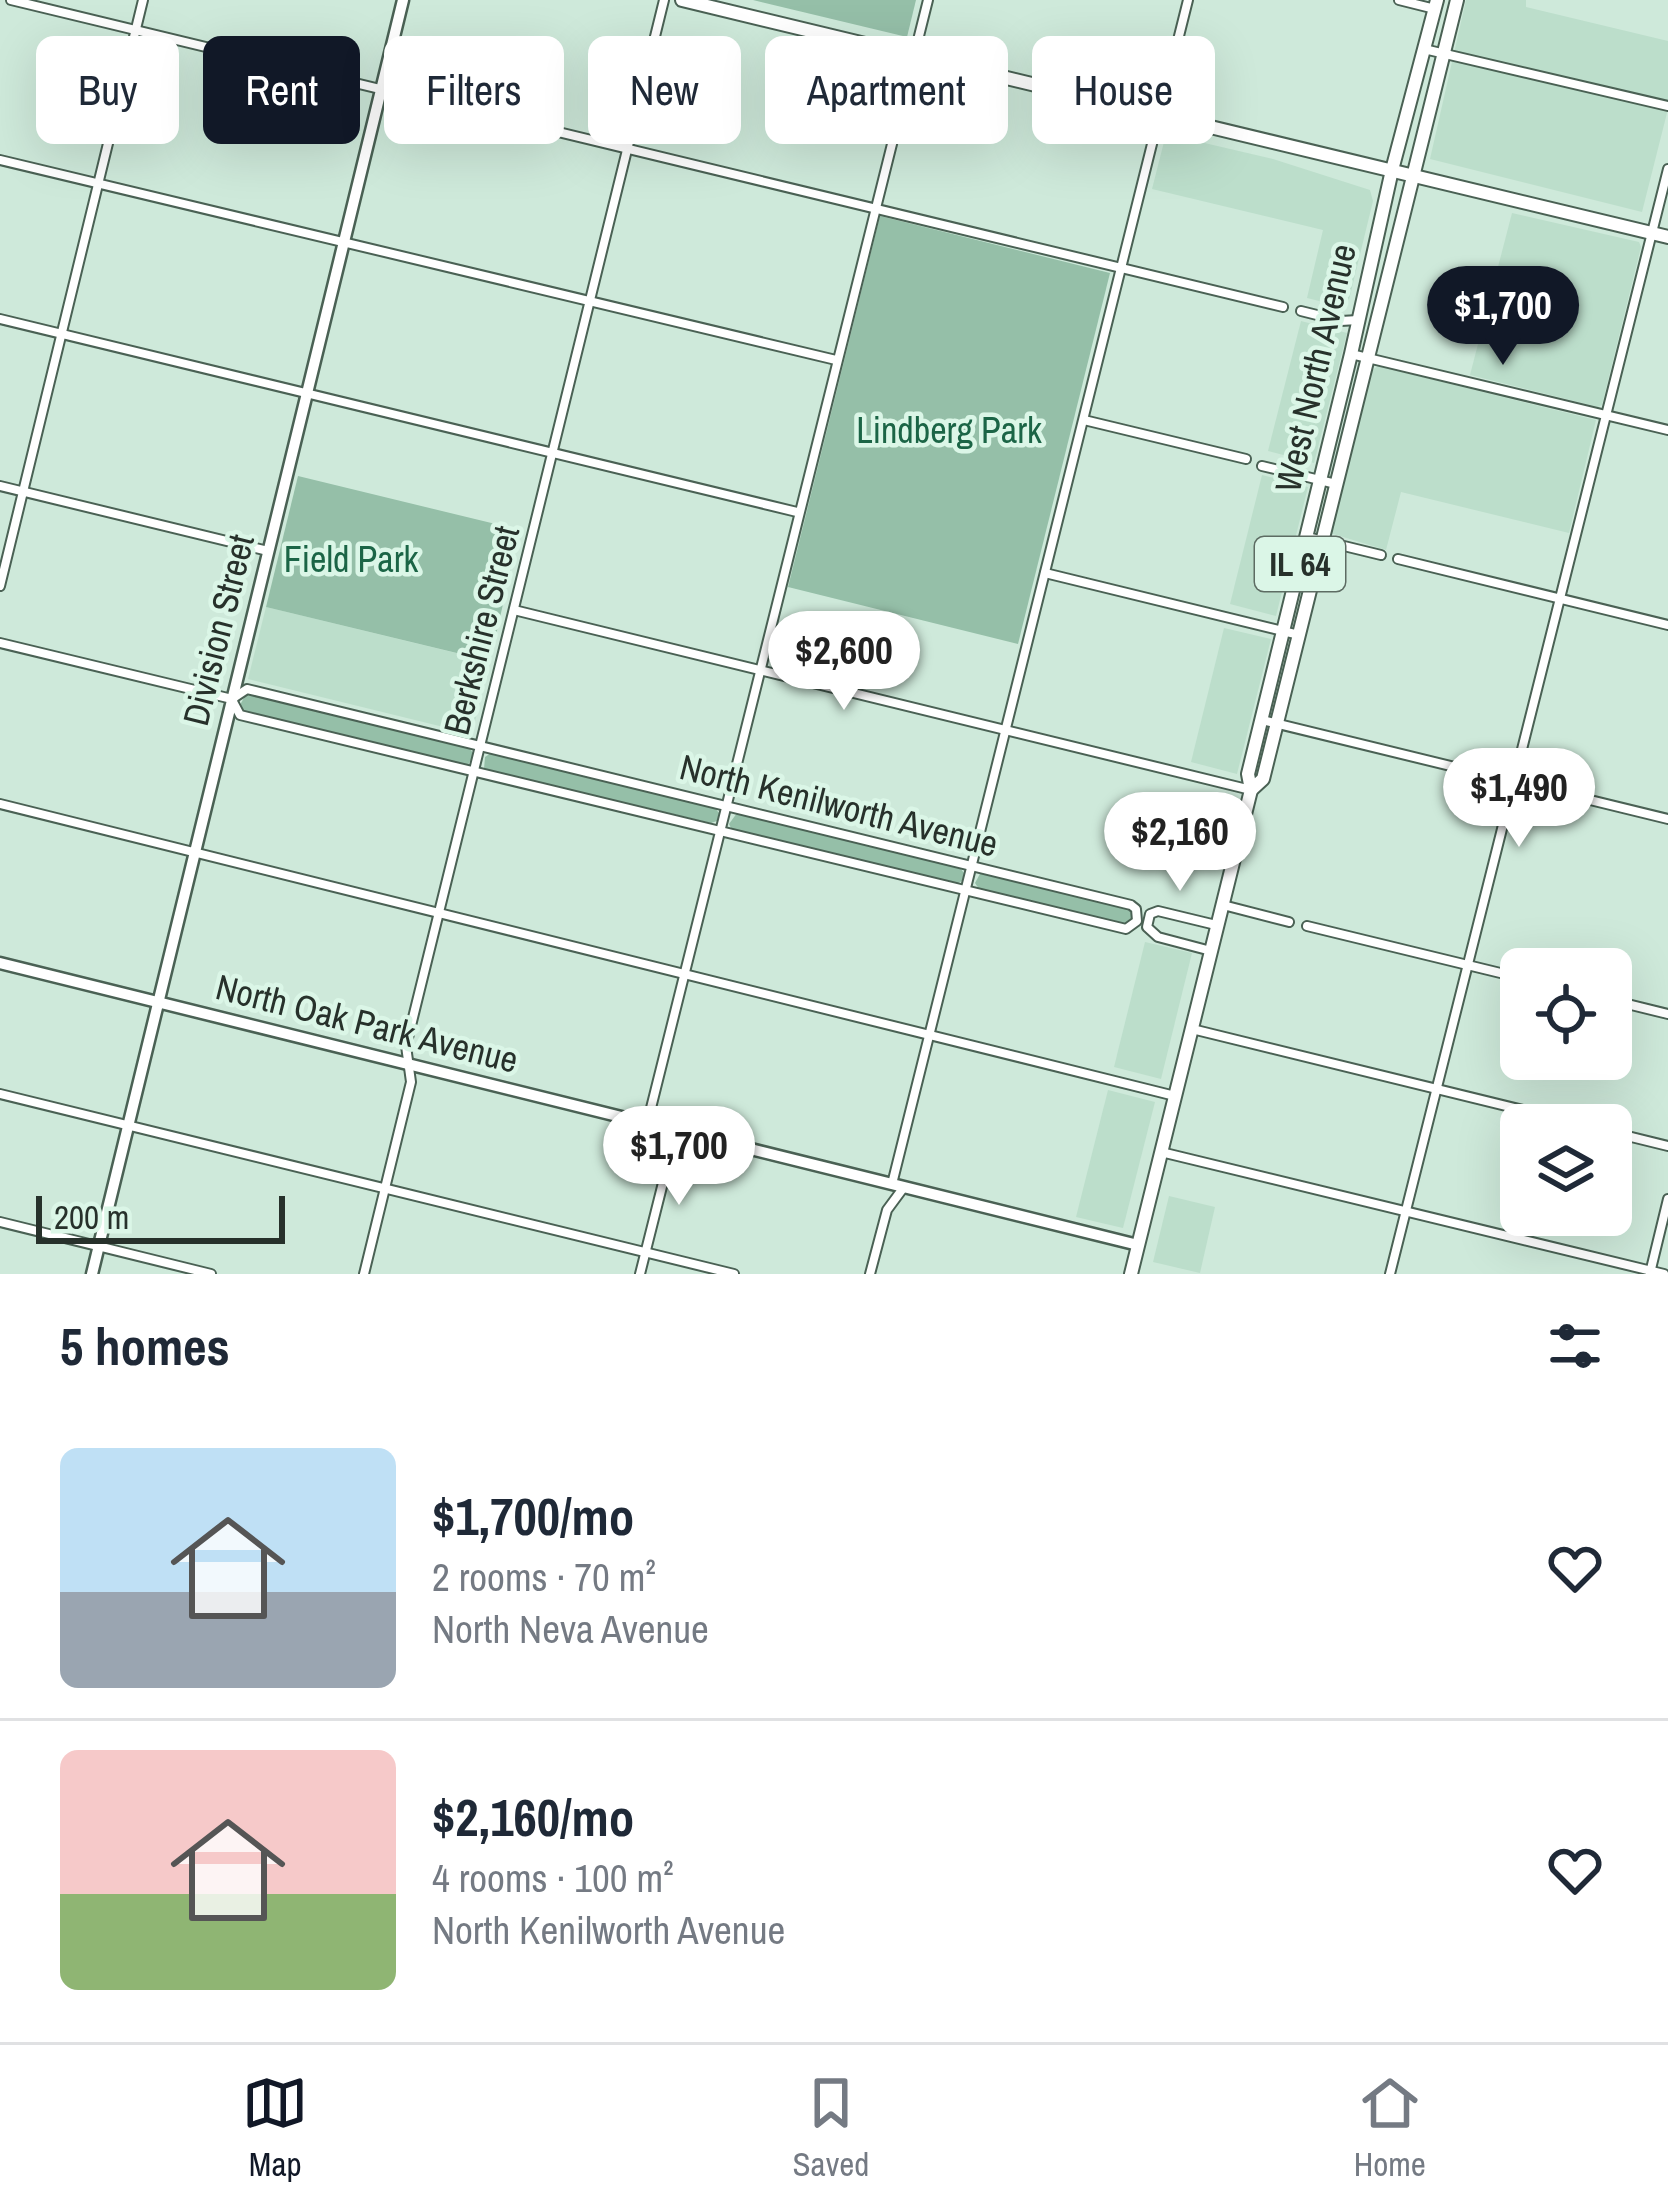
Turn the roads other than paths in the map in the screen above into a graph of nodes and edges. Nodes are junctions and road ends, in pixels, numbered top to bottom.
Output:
1 (11, 0) edge
2 (143, 0) edge
3 (403, 0) edge
4 (664, 0) edge
5 (682, 0) edge
6 (928, 0) edge
7 (1188, 0) edge
8 (1399, 0) edge
9 (1457, 0) edge
10 (1436, 4) edge
11 (136, 30) junction
12 (831, 36) edge
13 (919, 36) edge
14 (1179, 36) edge
15 (1424, 49) junction
16 (1444, 54) junction
17 (380, 89) junction
18 (1668, 106) edge
19 (1215, 127) edge
20 (891, 144) edge
21 (1152, 144) edge
22 (628, 149) junction
23 (0, 160) edge
24 (1668, 169) edge
25 (1392, 170) junction
26 (1413, 175) junction
27 (98, 183) junction
28 (874, 208) junction
29 (1651, 233) junction
30 (1668, 237) edge
31 (343, 242) junction
32 (1121, 268) junction
33 (590, 301) junction
34 (1283, 307) dead end
35 (1301, 311) dead end
36 (0, 319) edge
37 (1357, 326) junction
38 (62, 334) junction
39 (1352, 354) junction
40 (1368, 358) junction
41 (836, 360) junction
42 (306, 393) junction
43 (1605, 415) junction
44 (1084, 420) junction
45 (1668, 430) edge
46 (553, 453) junction
47 (1246, 459) dead end
48 (1262, 466) dead end
49 (1320, 480) junction
50 (1336, 484) junction
51 (0, 486) edge
52 (23, 491) junction
53 (797, 512) junction
54 (1306, 537) junction
55 (1322, 541) junction
56 (268, 551) junction
57 (1381, 555) dead end
58 (1398, 559) dead end
59 (1045, 573) junction
60 (0, 586) edge
61 (1559, 598) junction
62 (514, 610) junction
63 (1668, 625) edge
64 (1283, 631) junction
65 (1299, 634) junction
66 (0, 643) edge
67 (760, 670) junction
68 (232, 699) junction
69 (1262, 720) junction
70 (1277, 724) junction
71 (1006, 730) junction
72 (480, 746) junction
73 (474, 772) junction
74 (1514, 781) junction
75 (1251, 790) junction
76 (0, 804) edge
77 (726, 806) junction
78 (1668, 819) edge
79 (720, 831) junction
80 (194, 853) junction
81 (972, 865) junction
82 (966, 890) junction
83 (1222, 905) junction
84 (439, 913) junction
85 (1289, 922) dead end
86 (1218, 925) junction
87 (1307, 926) dead end
88 (1211, 952) junction
89 (0, 963) edge
90 (1467, 965) junction
91 (1500, 973) edge
92 (685, 974) junction
93 (158, 1002) junction
94 (1632, 1005) edge
95 (1668, 1014) edge
96 (1192, 1029) junction
97 (930, 1035) junction
98 (409, 1064) junction
99 (1436, 1089) junction
100 (0, 1094) edge
101 (1175, 1096) junction
102 (1500, 1105) edge
103 (647, 1124) junction
104 (128, 1125) junction
105 (676, 1131) junction
106 (1632, 1137) edge
107 (1668, 1146) edge
108 (1161, 1152) junction
109 (893, 1184) junction
110 (385, 1188) junction
111 (1668, 1199) edge
112 (887, 1210) junction
113 (1406, 1211) junction
114 (0, 1222) edge
115 (1138, 1245) junction
116 (98, 1246) junction
117 (645, 1252) junction
118 (1650, 1272) edge
119 (1135, 1273) edge
120 (92, 1274) edge
121 (211, 1274) edge
122 (364, 1274) edge
123 (640, 1274) edge
124 (734, 1274) edge
125 (870, 1274) edge
126 (1390, 1274) edge
127 (1664, 1274) edge

1 - 11 street
2 - 11 street
3 - 17 street, Division Street
4 - 22 street, Berkshire Street
5 - 12 main road
6 - 13 street
7 - 14 street
8 - 10 street
9 - 16 main road, IL 64
10 - 15 main road, IL 64
11 - 17 street
11 - 27 street
15 - 16 street
15 - 25 main road, IL 64
16 - 18 street
16 - 26 main road, IL 64
17 - 22 street
17 - 31 street, Division Street
19 - 25 main road
20 - 28 street
21 - 32 street
22 - 28 street
22 - 33 street, Berkshire Street
23 - 27 street
24 - 29 street
25 - 26 main road
25 - 37 main road, West North Avenue / IL 64
26 - 29 main road
26 - 40 main road, West North Avenue / IL 64
27 - 31 street
27 - 38 street
28 - 32 street
28 - 41 street
29 - 30 main road
29 - 43 street
31 - 33 street
31 - 42 street, Division Street
32 - 34 street
32 - 44 street
33 - 41 street
33 - 46 street, Berkshire Street
35 - 37 street
36 - 38 street
37 - 39 main road, West North Avenue / IL 64
38 - 42 street
38 - 52 street
39 - 40 street
39 - 49 main road, West North Avenue / IL 64
40 - 43 street
40 - 50 main road, West North Avenue / IL 64
41 - 53 street
42 - 46 street
42 - 56 street, Division Street
43 - 45 street
43 - 61 street
44 - 47 street
44 - 59 street
46 - 53 street
46 - 62 street, Berkshire Street
48 - 49 street
49 - 50 street
49 - 54 main road, West North Avenue / IL 64
50 - 55 main road, West North Avenue / IL 64
51 - 52 street
52 - 56 street
52 - 60 street
53 - 67 street
54 - 55 street
54 - 64 main road, West North Avenue / IL 64
55 - 57 street
55 - 65 main road, West North Avenue / IL 64
56 - 68 street, Division Street
58 - 61 street
59 - 64 street
59 - 71 street
61 - 63 street
61 - 74 street
62 - 67 street
62 - 72 street, Berkshire Street
64 - 65 street
64 - 69 main road, West North Avenue / IL 64
65 - 70 main road, West North Avenue / IL 64
66 - 68 street, North Kenilworth Avenue
67 - 71 street
67 - 77 street
68 - 72 street, North Kenilworth Avenue
68 - 73 street, North Kenilworth Avenue
68 - 80 street, Division Street
69 - 70 street
69 - 75 main road, West North Avenue / IL 64
70 - 74 street
70 - 75 main road, West North Avenue / IL 64
71 - 75 street
71 - 81 street
72 - 73 street, Berkshire Street
72 - 77 street, North Kenilworth Avenue
73 - 79 street, North Kenilworth Avenue
73 - 84 street, Berkshire Street
74 - 78 street
74 - 90 street
75 - 83 main road, West North Avenue / IL 64
76 - 80 street
77 - 79 street
77 - 81 street, North Kenilworth Avenue
79 - 82 street, North Kenilworth Avenue
79 - 92 street
80 - 84 street
80 - 93 street, Division Street
81 - 82 street
81 - 82 street, North Kenilworth Avenue
82 - 97 street
83 - 85 street
83 - 86 main road, West North Avenue / IL 64
84 - 92 street
84 - 98 street, Berkshire Street
86 - 88 main road, West North Avenue / IL 64
86 - 88 street
87 - 90 street
88 - 96 main road, West North Avenue / IL 64
89 - 93 street, North Oak Park Avenue
90 - 91 street
90 - 99 street
92 - 97 street
92 - 103 street
93 - 98 street, North Oak Park Avenue
93 - 104 street, Division Street
94 - 95 street
96 - 99 street
96 - 101 main road, West North Avenue / IL 64
97 - 101 street
97 - 109 street
98 - 103 street, North Oak Park Avenue
98 - 110 street, Berkshire Street
99 - 102 street
99 - 113 street
100 - 104 street
101 - 108 main road, West North Avenue / IL 64
103 - 105 street, North Oak Park Avenue
104 - 110 street
104 - 116 street, Division Street
105 - 109 street, North Oak Park Avenue
105 - 117 street
106 - 107 street
108 - 113 street
108 - 115 main road, West North Avenue / IL 64
109 - 112 street
109 - 112 street
109 - 115 street, North Oak Park Avenue
110 - 117 street
110 - 122 street, Berkshire Street
111 - 118 street
112 - 125 street
113 - 118 street
113 - 126 street
114 - 116 street
115 - 119 main road, West North Avenue / IL 64
116 - 120 street, Division Street
116 - 121 street
117 - 123 street
117 - 124 street
118 - 127 street

